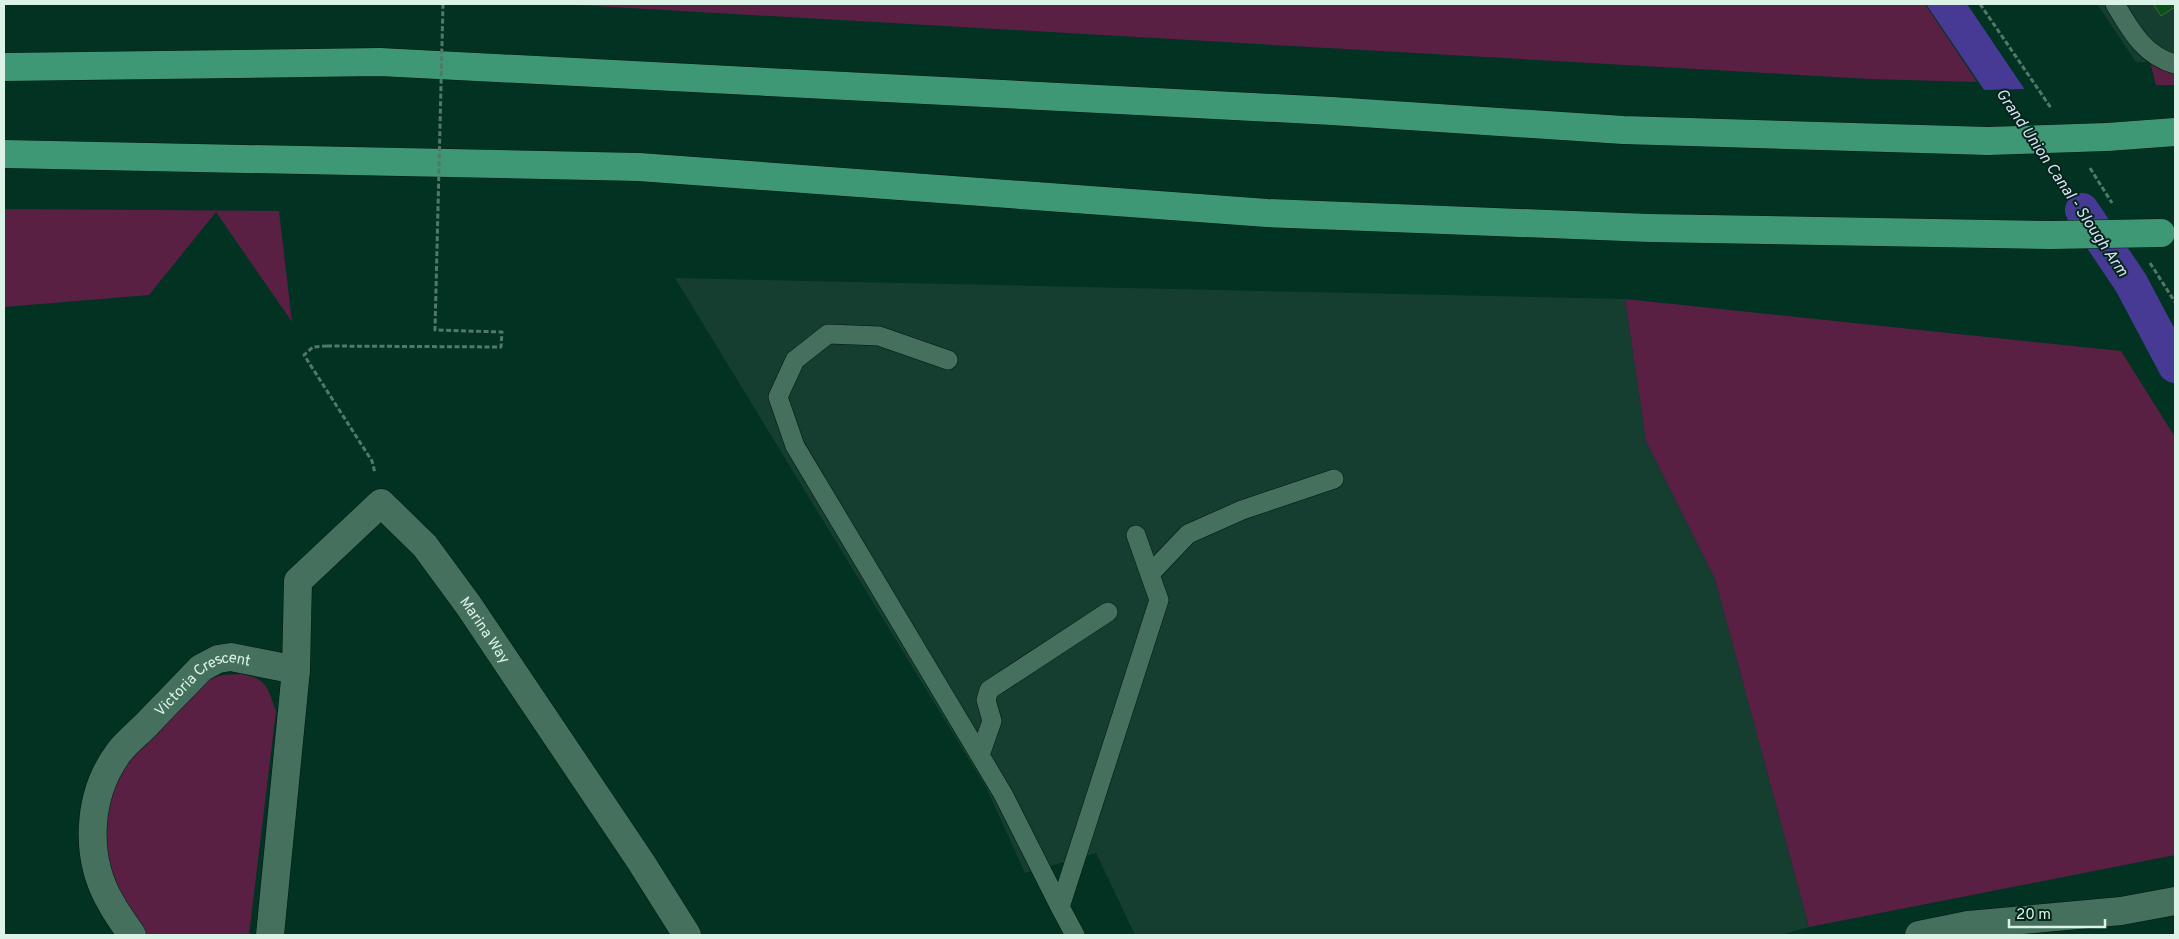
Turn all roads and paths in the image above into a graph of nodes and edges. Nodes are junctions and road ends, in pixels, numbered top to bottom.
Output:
1 (443, 4) edge
2 (2115, 4) edge
3 (2175, 64) edge
4 (4, 67) edge
5 (2175, 132) edge
6 (4, 154) edge
7 (2168, 232) edge
8 (948, 360) dead end
9 (1334, 479) dead end
10 (381, 503) junction
11 (1136, 535) dead end
12 (1150, 574) junction
13 (1108, 612) dead end
14 (296, 670) junction
15 (980, 755) junction
16 (2175, 901) edge
17 (1060, 906) junction
18 (132, 935) edge
19 (270, 935) edge
20 (687, 935) edge
21 (1075, 935) edge
22 (1919, 935) edge

1 - 10 path, bridge
2 - 3 lane
4 - 5 highway, bridge
6 - 7 highway, bridge
8 - 15 lane
9 - 12 lane
10 - 14 street
10 - 20 street, Marina Way
11 - 12 lane
12 - 17 lane
13 - 15 lane
14 - 18 street, Victoria Crescent
14 - 19 street
15 - 17 lane
16 - 22 street
17 - 21 lane

